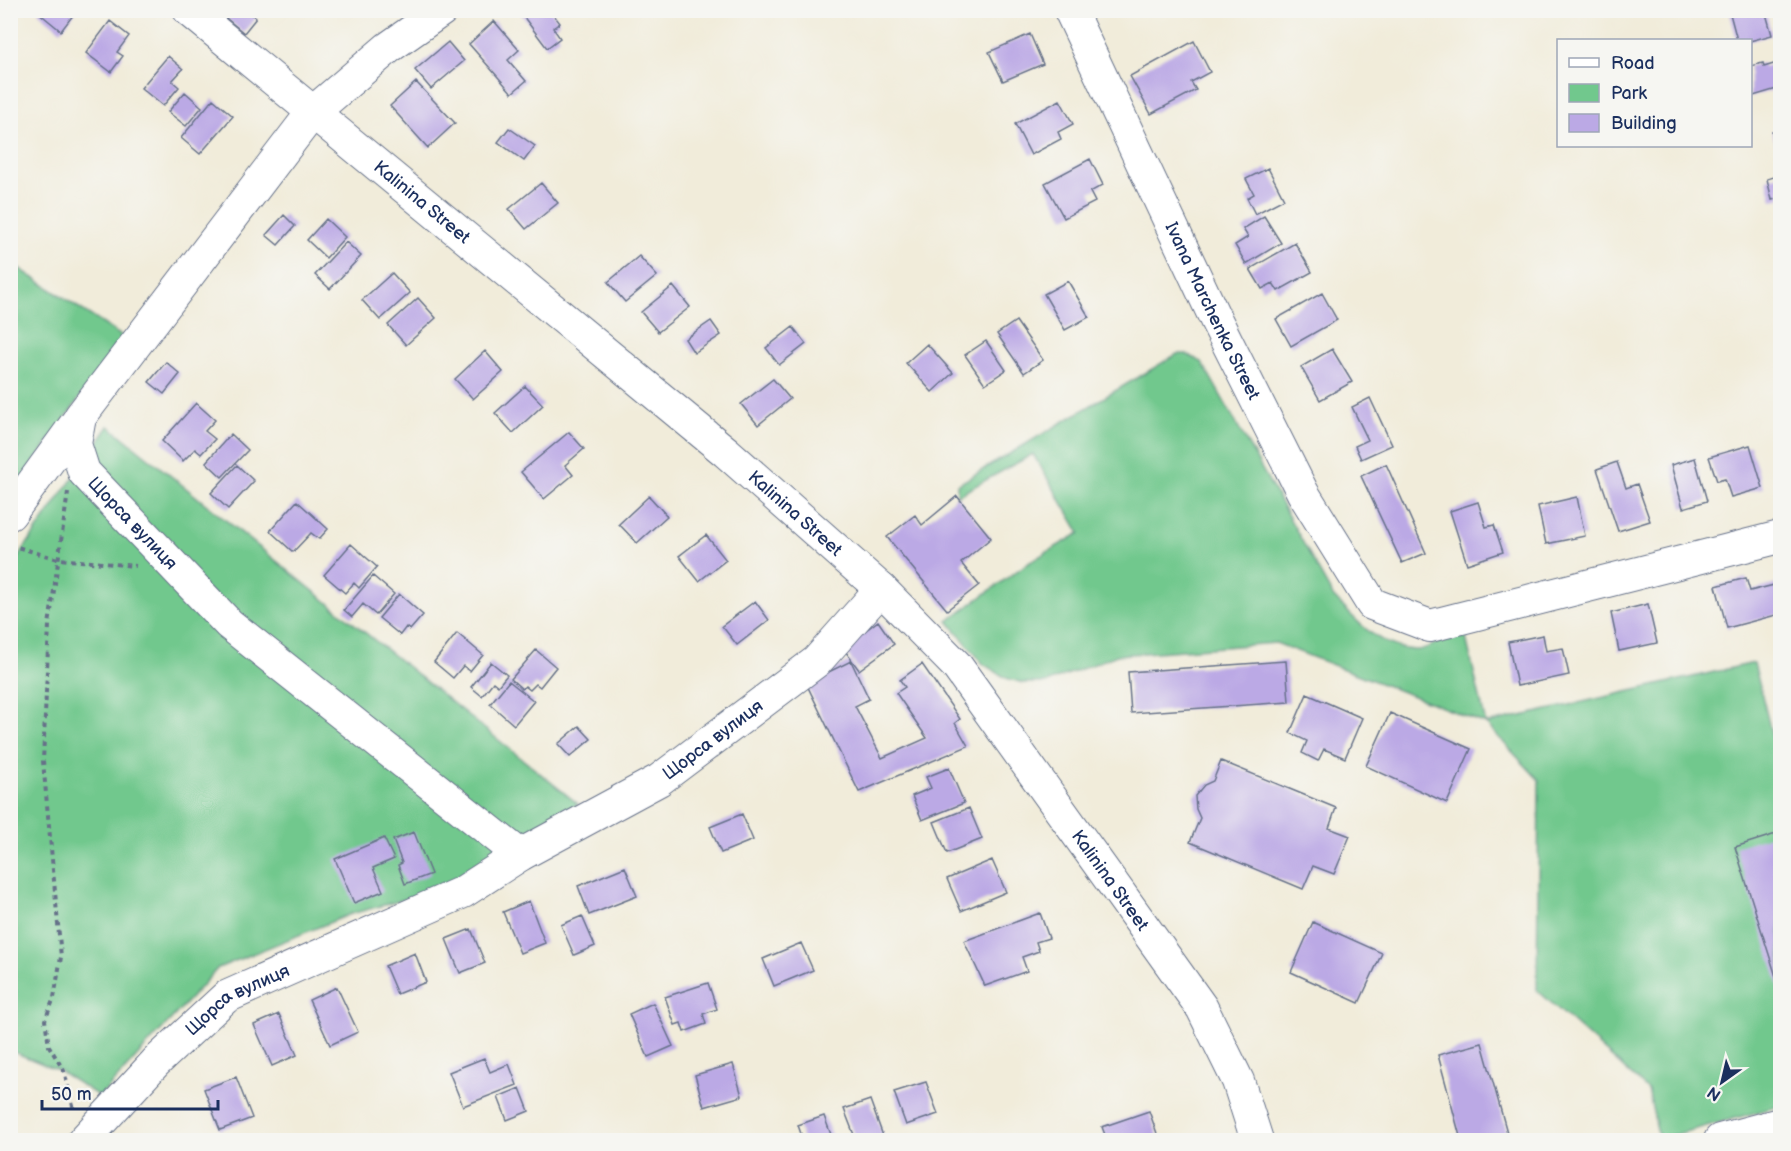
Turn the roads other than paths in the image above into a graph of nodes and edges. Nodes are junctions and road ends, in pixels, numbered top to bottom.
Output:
1 (189, 10) edge
2 (442, 10) edge
3 (1070, 10) edge
4 (215, 22) edge
5 (312, 113) junction
6 (80, 417) junction
7 (10, 514) edge
8 (1780, 537) edge
9 (881, 590) junction
10 (520, 855) junction
11 (1780, 1124) edge
12 (80, 1130) edge
13 (1257, 1140) edge
14 (1720, 1140) edge

1 - 4 street, Kalinina Street
2 - 5 street, Щорса вулиця
3 - 8 street, Ivana Marchenka Street
4 - 5 street, Kalinina Street
5 - 6 street, Щорса вулиця
5 - 9 street, Kalinina Street
6 - 7 street
6 - 10 street, Щорса вулиця
9 - 10 street, Щорса вулиця
9 - 13 street, Kalinina Street
10 - 12 street, Щорса вулиця
11 - 14 street

